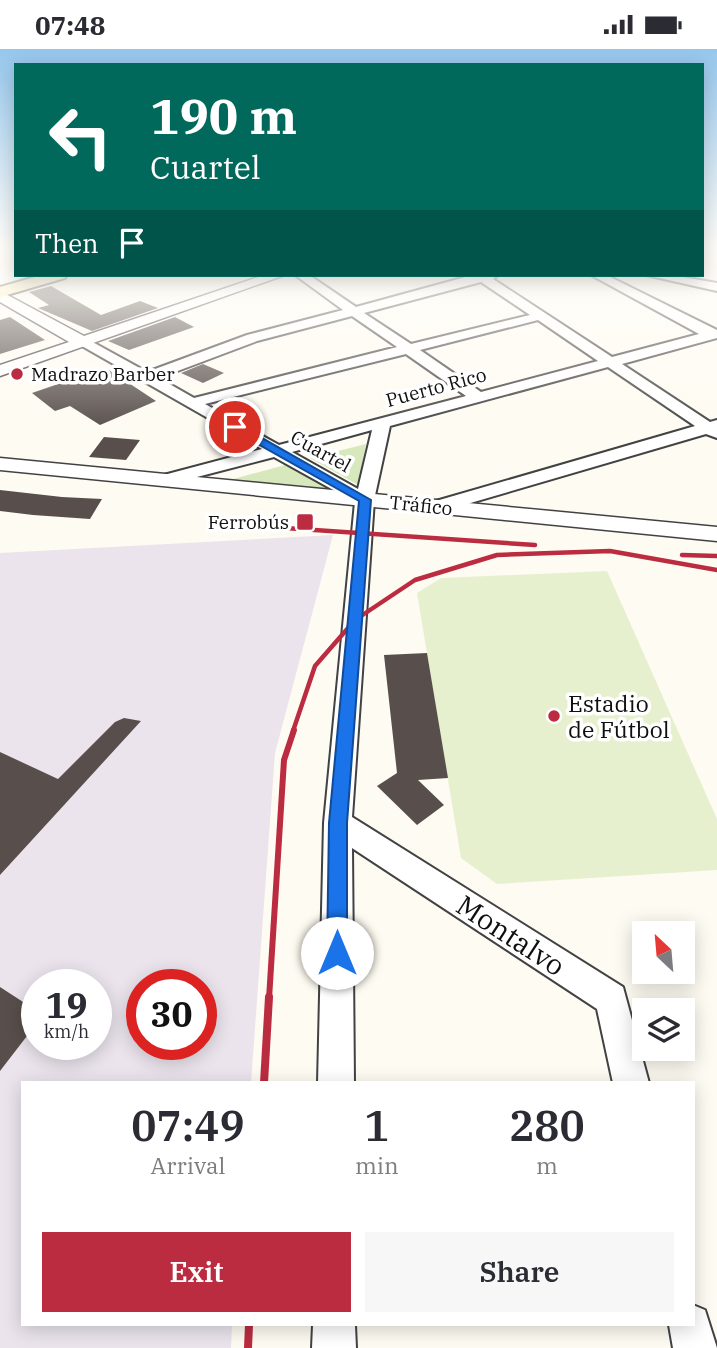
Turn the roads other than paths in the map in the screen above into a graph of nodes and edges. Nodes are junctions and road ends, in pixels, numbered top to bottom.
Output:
1 (27, 310) edge
2 (177, 310) edge
3 (358, 310) edge
4 (531, 310) edge
5 (666, 310) edge
6 (353, 311) junction
7 (540, 316) junction
8 (714, 334) edge
9 (82, 342) junction
10 (408, 349) junction
11 (609, 362) junction
12 (0, 371) edge
13 (146, 377) junction
14 (478, 397) junction
15 (192, 403) junction
16 (382, 423) junction
17 (714, 429) edge
18 (278, 451) junction
19 (0, 464) edge
20 (166, 481) junction
21 (365, 500) junction
22 (436, 507) junction
23 (717, 534) edge
24 (338, 823) junction
25 (336, 1081) edge
26 (631, 1081) edge
27 (334, 1326) edge
28 (690, 1326) edge
29 (334, 1348) edge
30 (695, 1348) edge

1 - 9 street, Cuartel
2 - 9 street
3 - 6 street
4 - 7 street
5 - 8 street
6 - 10 street
6 - 13 street
7 - 10 street
7 - 11 street
8 - 11 street, Puerto Rico
9 - 12 street
9 - 13 street, Cuartel
10 - 14 street
10 - 15 street
11 - 14 street, Puerto Rico
11 - 17 street
13 - 15 street, Cuartel
14 - 16 street, Puerto Rico
15 - 18 street, Cuartel
16 - 18 street, Puerto Rico
16 - 21 street
17 - 22 street
18 - 20 street, Puerto Rico
18 - 21 street, Cuartel
19 - 20 street, Tráfico
20 - 21 street, Tráfico
21 - 22 street, Tráfico
21 - 24 street
22 - 23 street, Tráfico
24 - 25 street
24 - 26 street, Montalvo
27 - 29 street
28 - 30 street

